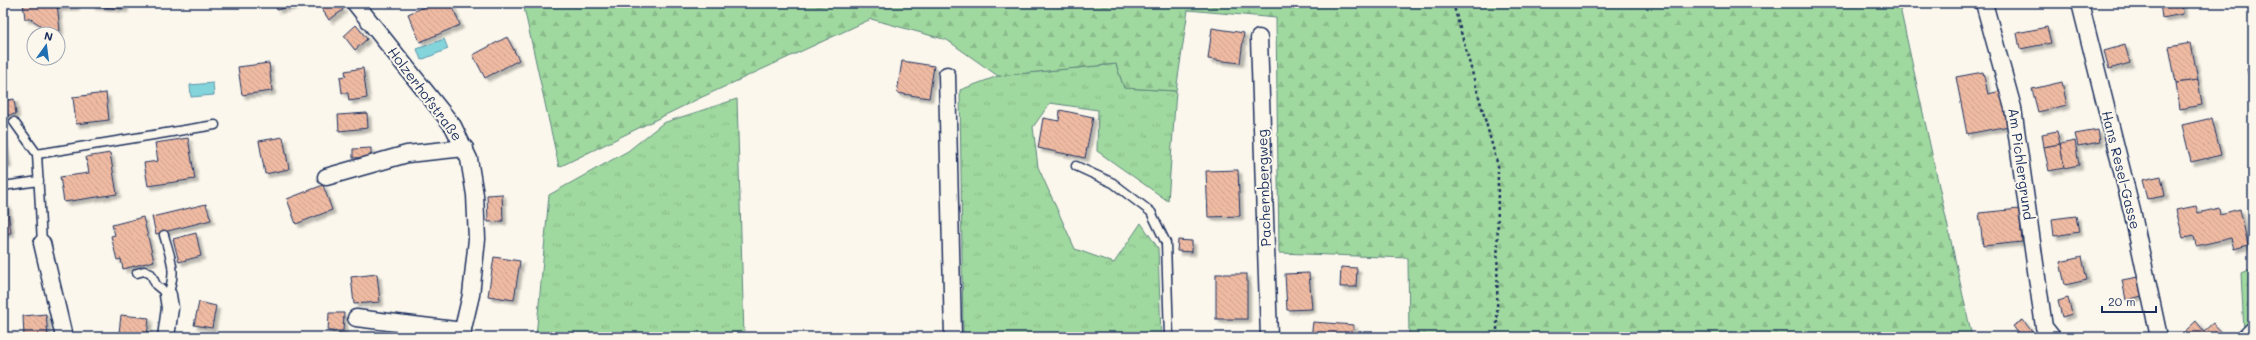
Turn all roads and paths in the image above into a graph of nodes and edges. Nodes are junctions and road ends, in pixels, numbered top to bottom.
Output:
1 (355, 3) edge
2 (1453, 3) edge
3 (1984, 3) edge
4 (2080, 3) edge
5 (1259, 38) dead end
6 (947, 75) dead end
7 (14, 122) dead end
8 (215, 125) dead end
9 (465, 148) junction
10 (37, 154) junction
11 (1076, 166) dead end
12 (326, 176) dead end
13 (39, 181) junction
14 (3, 186) edge
15 (164, 235) dead end
16 (42, 243) joint
17 (137, 273) dead end
18 (168, 295) junction
19 (356, 318) dead end
20 (2253, 330) edge
21 (2048, 332) edge
22 (462, 334) edge
23 (64, 337) edge
24 (166, 337) edge
25 (953, 337) edge
26 (1169, 337) edge
27 (1269, 337) edge
28 (1497, 337) edge
29 (2159, 337) edge
30 (2246, 337) edge

1 - 9 street, Holzerhofstraße
2 - 28 path
3 - 21 street, Am Pichlergrund
4 - 29 street, Hans Resel-Gasse
5 - 27 street, Pachernbergweg
6 - 25 street
7 - 10 lane
8 - 10 lane
9 - 12 street
9 - 22 street, Holzerhofstraße
10 - 13 lane
11 - 26 lane
13 - 14 lane
13 - 16 lane
15 - 18 lane
16 - 23 street
17 - 18 lane
18 - 24 street
19 - 22 street
20 - 30 street

